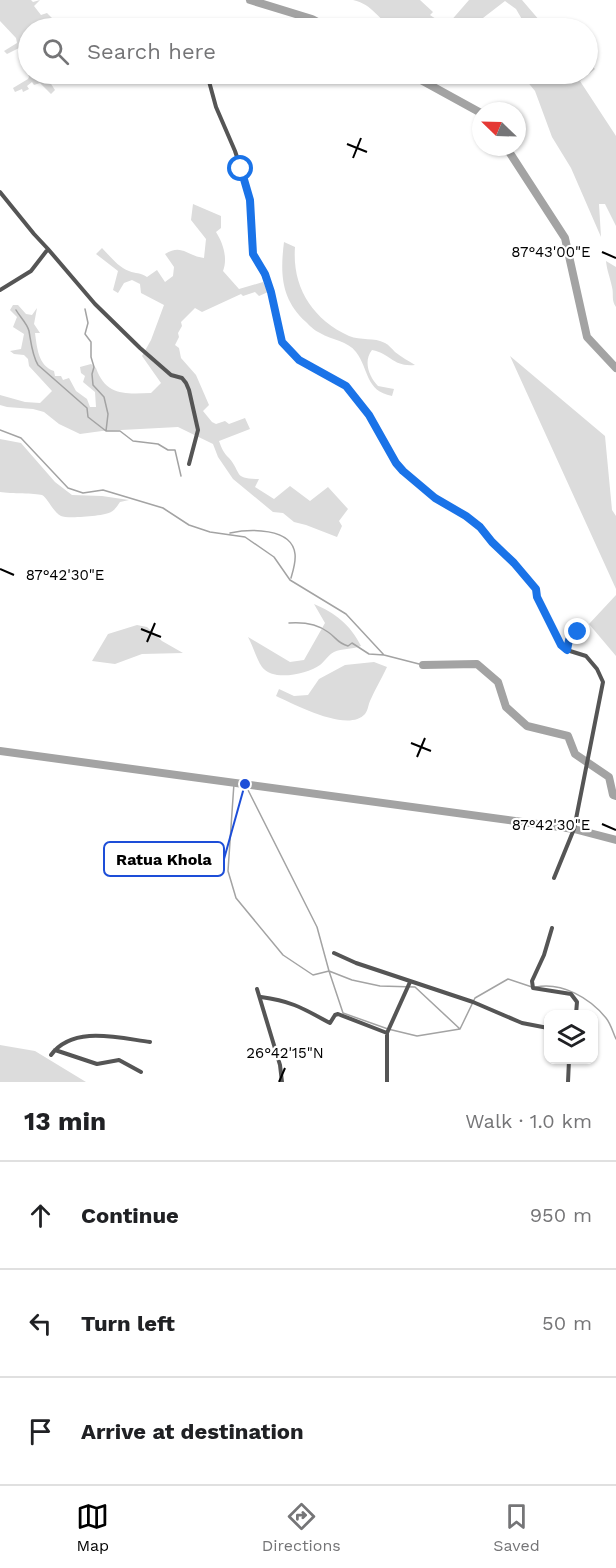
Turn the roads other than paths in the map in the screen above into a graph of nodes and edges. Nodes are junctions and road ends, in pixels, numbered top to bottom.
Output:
1 (210, 84) edge
2 (0, 192) edge
3 (48, 249) junction
4 (0, 290) edge
5 (189, 465) dead end
6 (586, 626) dead end
7 (567, 650) junction
8 (554, 878) dead end
9 (552, 928) dead end
10 (334, 953) dead end
11 (410, 982) junction
12 (258, 989) dead end
13 (261, 997) junction
14 (576, 1010) edge
15 (544, 1027) edge
16 (387, 1033) junction
17 (150, 1042) dead end
18 (55, 1050) junction
19 (51, 1055) dead end
20 (569, 1064) edge
21 (141, 1072) dead end
22 (282, 1082) edge
23 (387, 1082) edge
24 (568, 1082) edge

1 - 7 street
2 - 3 street
3 - 4 street
3 - 5 street
6 - 7 street
7 - 8 street
9 - 14 street
10 - 11 street
11 - 15 street
11 - 16 street
12 - 13 street
13 - 16 street
13 - 22 street
16 - 23 street
17 - 18 street
18 - 19 street
18 - 21 street
20 - 24 street

